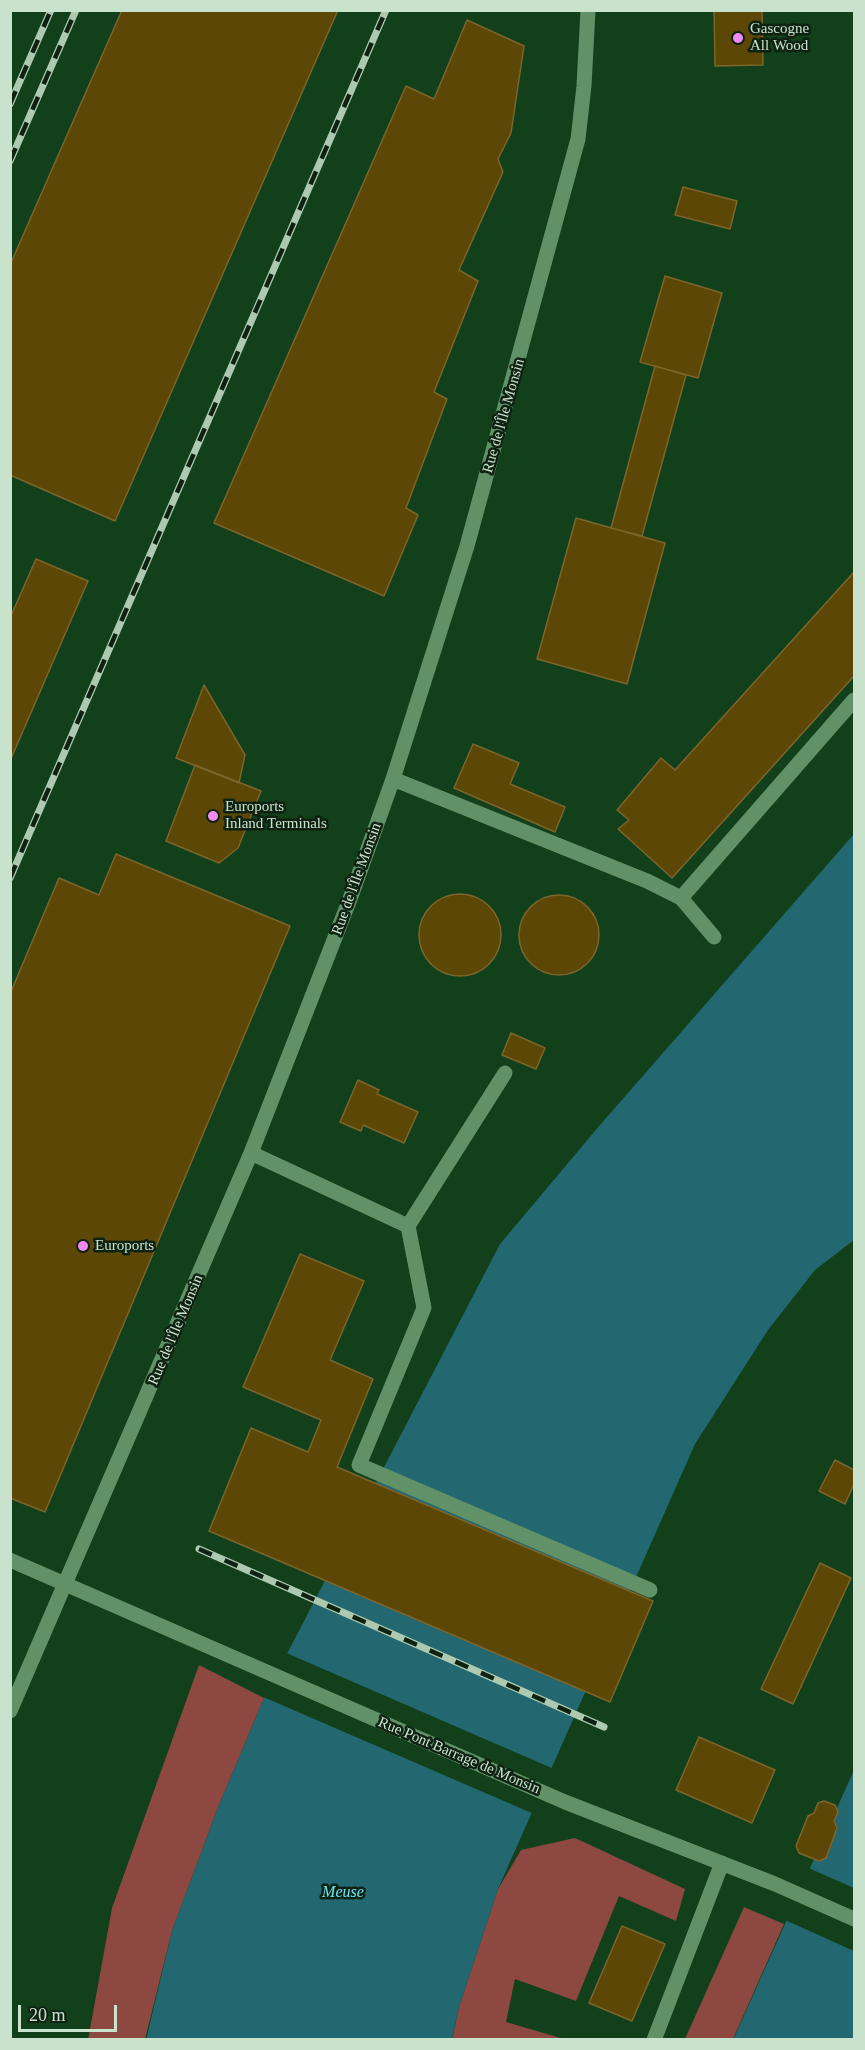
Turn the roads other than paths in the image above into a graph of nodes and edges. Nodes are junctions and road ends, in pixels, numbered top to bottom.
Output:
1 (588, 10) edge
2 (855, 700) edge
3 (393, 778) junction
4 (681, 898) junction
5 (714, 937) dead end
6 (505, 1073) dead end
7 (250, 1154) junction
8 (408, 1226) junction
9 (10, 1560) edge
10 (67, 1584) junction
11 (650, 1590) dead end
12 (10, 1711) edge
13 (722, 1863) junction
14 (855, 1919) edge
15 (654, 2040) edge

1 - 3 street, Rue de l'Île Monsin
2 - 4 street
3 - 4 street
3 - 7 street, Rue de l'Île Monsin
4 - 5 street
6 - 8 street
7 - 8 street
7 - 10 street, Rue de l'Île Monsin
8 - 11 street
9 - 10 street, Rue Pont Barrage de Monsin
10 - 12 street, Rue de l'Île Monsin
10 - 13 street, Rue Pont Barrage de Monsin
13 - 14 street, Rue Pont Barrage de Monsin
13 - 15 street

